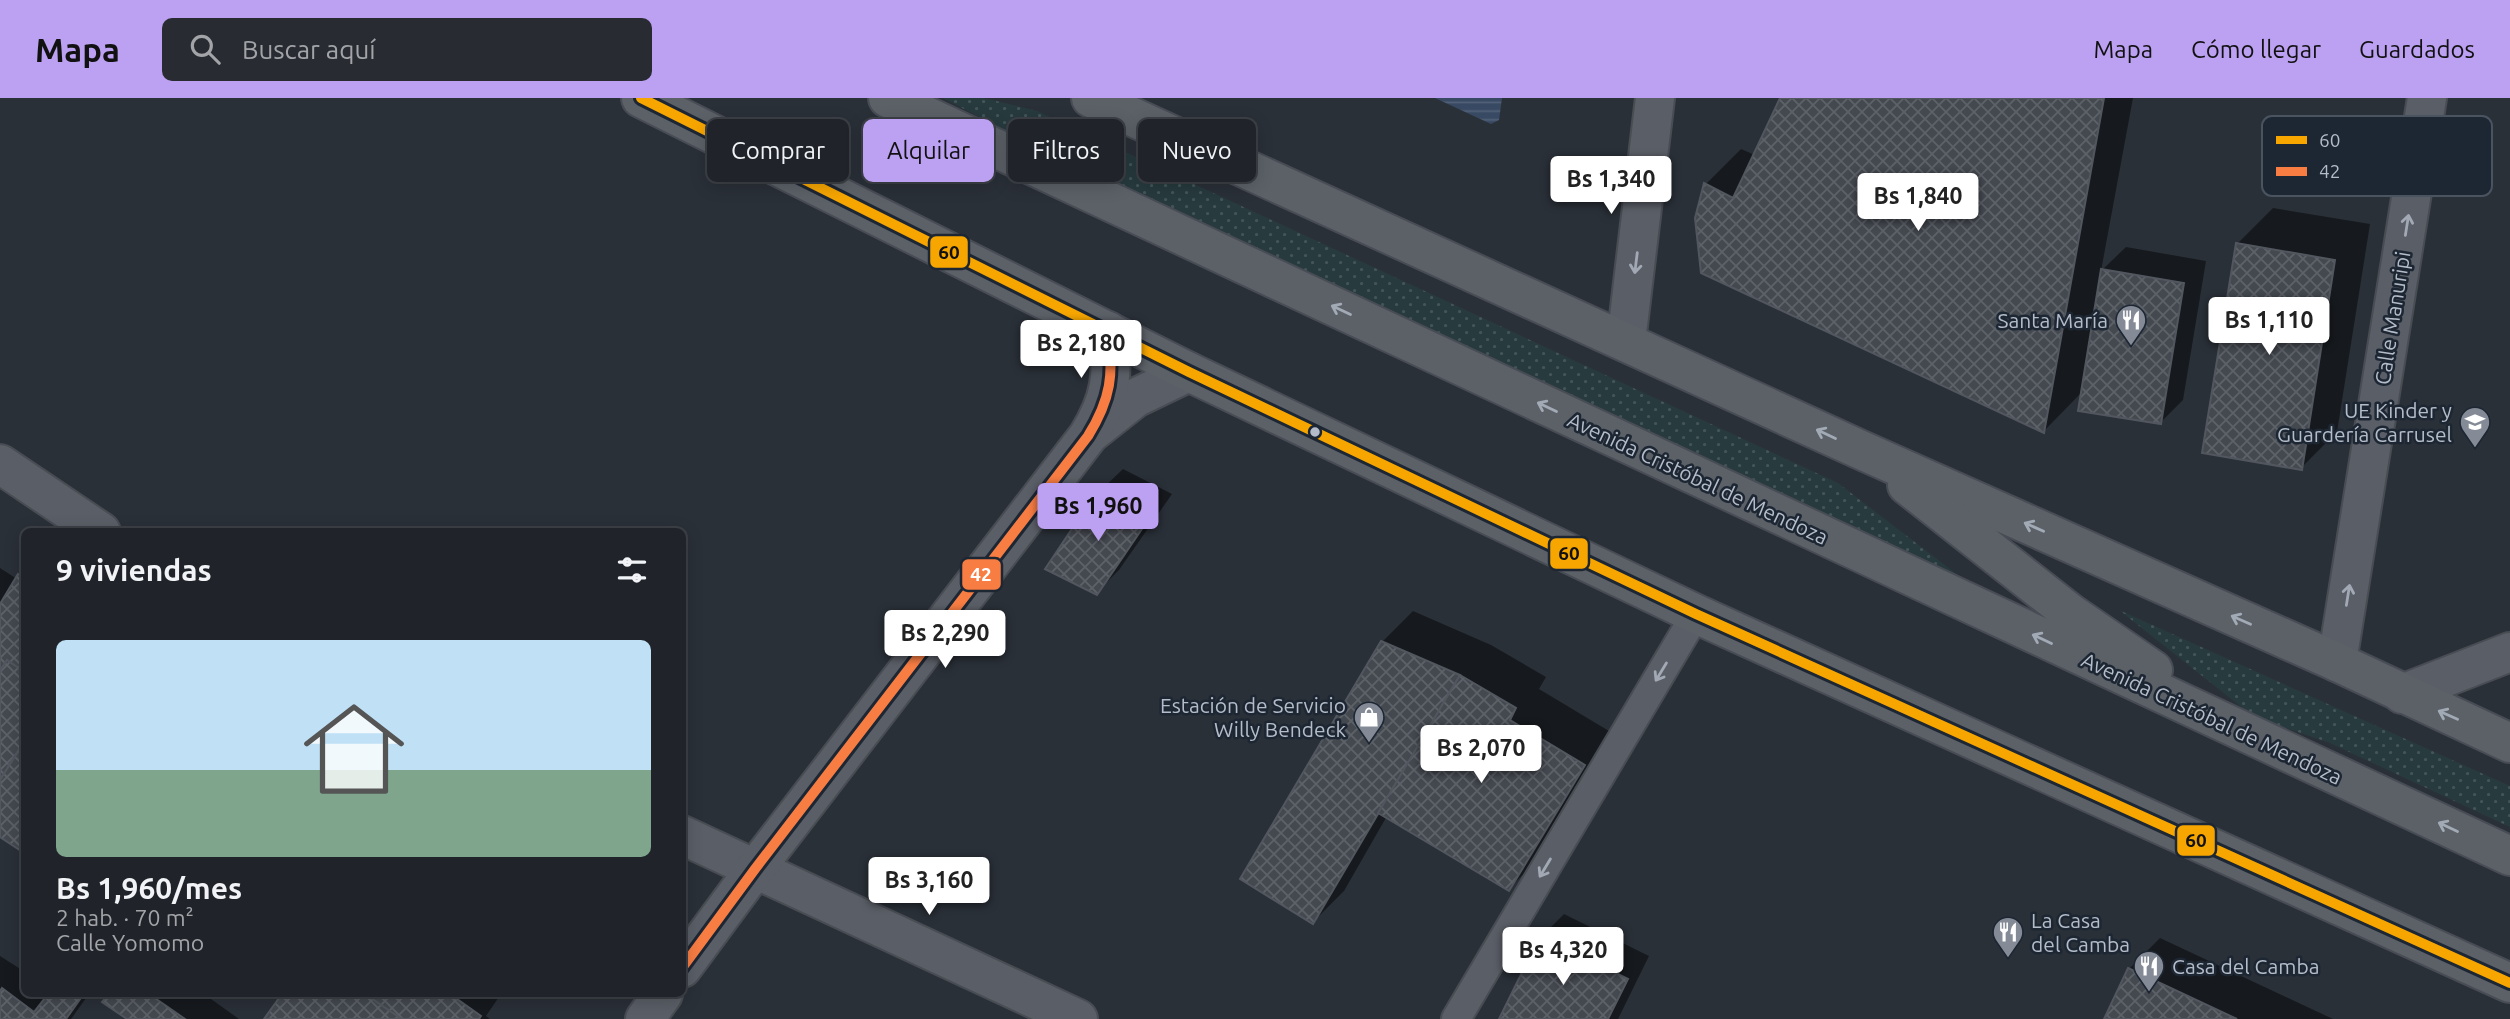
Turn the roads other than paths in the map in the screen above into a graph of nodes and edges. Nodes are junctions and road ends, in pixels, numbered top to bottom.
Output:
1 (641, 98) edge
2 (888, 98) edge
3 (1091, 98) edge
4 (1655, 98) edge
5 (2427, 98) edge
6 (2424, 116) edge
7 (2411, 196) edge
8 (1108, 331) junction
9 (1626, 341) junction
10 (1189, 372) junction
11 (1088, 436) junction
12 (1861, 450) junction
13 (0, 464) edge
14 (95, 528) edge
15 (1696, 614) junction
16 (2510, 652) edge
17 (2337, 662) junction
18 (2402, 694) junction
19 (2244, 733) junction
20 (2510, 743) edge
21 (686, 837) edge
22 (2510, 856) edge
23 (755, 869) junction
24 (686, 963) edge
25 (2510, 983) edge
26 (661, 997) edge
27 (645, 1019) edge
28 (1079, 1019) edge
29 (1457, 1019) edge

1 - 8 main road
19 -> 2 main road, Avenida Cristóbal de Mendoza
3 - 9 main road
4 -> 9 street
6 -> 5 street, Calle Manuripi
17 -> 7 street, Calle Manuripi
8 - 10 main road
8 - 11 street
12 -> 9 main road
10 - 11 street
10 - 15 main road
11 - 23 street
17 -> 12 main road
12 - 19 main road
13 - 14 street
15 - 25 main road
15 -> 29 lane
16 - 18 street
17 - 18 main road
20 -> 18 main road
22 -> 19 main road, Avenida Cristóbal de Mendoza
21 - 23 street
23 - 24 street
23 - 28 street
26 - 27 street

